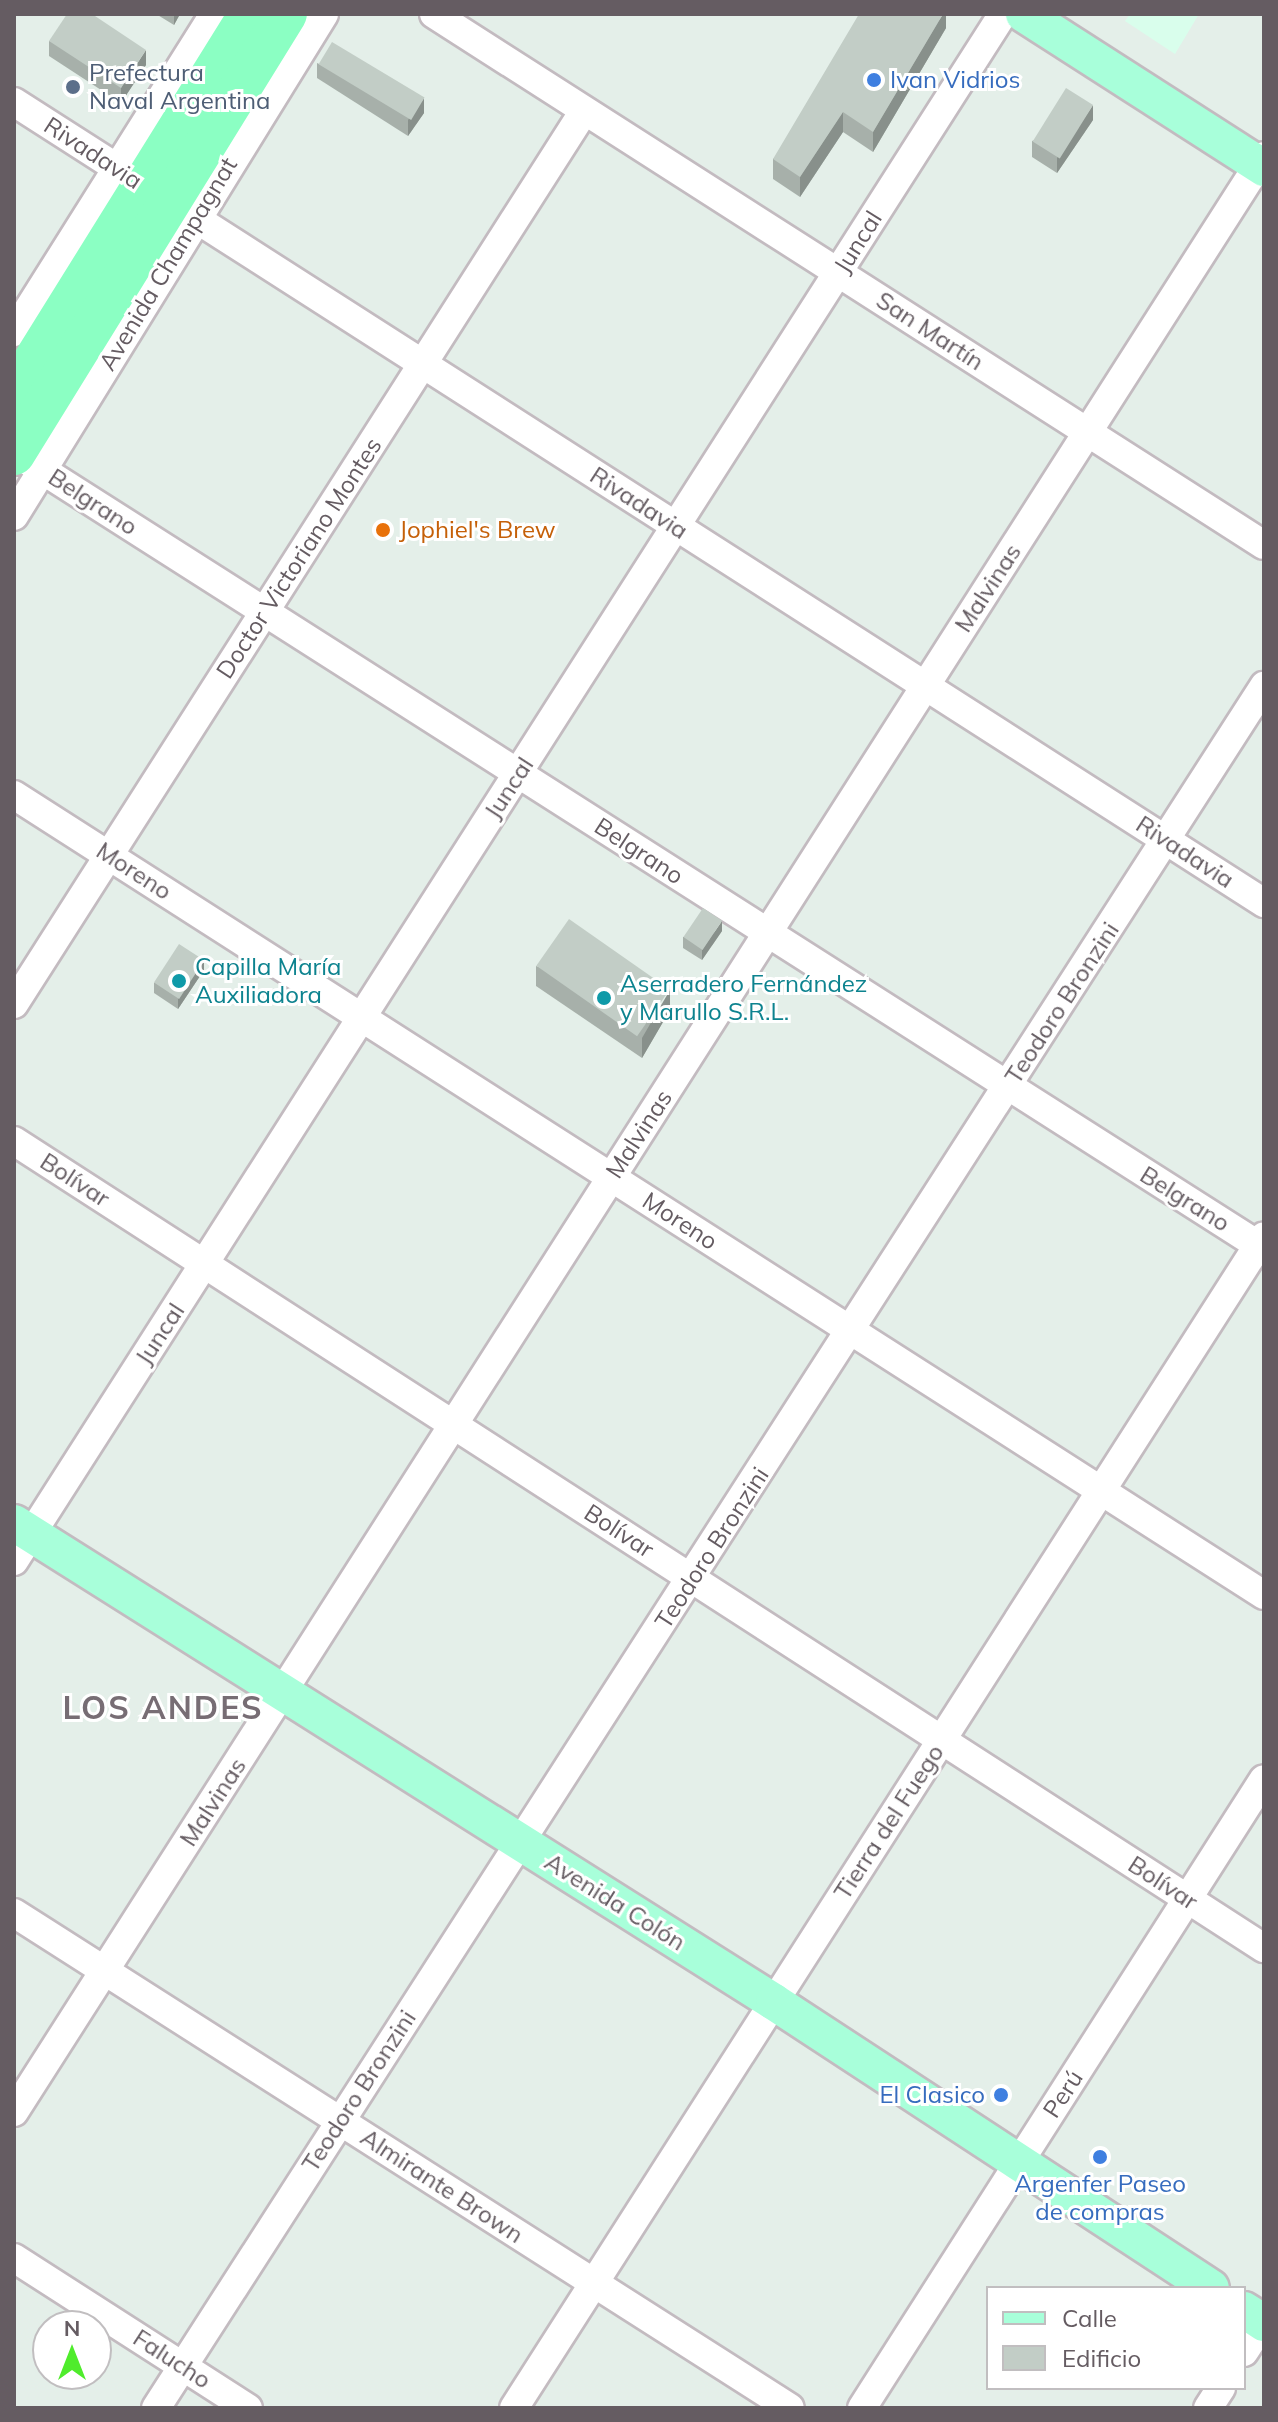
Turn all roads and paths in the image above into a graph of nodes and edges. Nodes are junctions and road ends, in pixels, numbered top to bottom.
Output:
1 (214, 14) edge
2 (250, 14) edge
3 (286, 14) edge
4 (324, 14) edge
5 (434, 14) edge
6 (1003, 14) edge
7 (1024, 14) edge
8 (14, 102) edge
9 (584, 111) junction
10 (1262, 163) edge
11 (154, 192) junction
12 (839, 273) junction
13 (14, 332) edge
14 (423, 364) junction
15 (14, 393) edge
16 (1088, 432) junction
17 (21, 457) edge
18 (14, 516) edge
19 (676, 527) junction
20 (1264, 545) edge
21 (265, 612) junction
22 (1264, 686) edge
23 (926, 687) junction
24 (518, 774) junction
25 (14, 795) edge
26 (1166, 840) junction
27 (109, 855) junction
28 (1264, 903) edge
29 (768, 933) junction
30 (14, 1004) edge
31 (362, 1017) junction
32 (1008, 1086) junction
33 (14, 1141) edge
34 (612, 1177) junction
35 (1262, 1244) edge
36 (205, 1264) junction
37 (852, 1331) junction
38 (454, 1425) junction
39 (1101, 1491) junction
40 (20, 1539) edge
41 (693, 1579) junction
42 (1264, 1595) edge
43 (284, 1690) junction
44 (942, 1740) junction
45 (1264, 1779) edge
46 (518, 1841) junction
47 (1187, 1899) junction
48 (14, 1913) edge
49 (1264, 1948) edge
50 (104, 1971) junction
51 (774, 2002) junction
52 (14, 2112) edge
53 (340, 2121) junction
54 (1019, 2162) junction
55 (14, 2258) edge
56 (594, 2283) junction
57 (1208, 2286) edge
58 (1246, 2311) edge
59 (1264, 2322) edge
60 (1246, 2349) edge
61 (183, 2366) junction
62 (1220, 2390) edge
63 (156, 2408) edge
64 (248, 2408) edge
65 (514, 2408) edge
66 (790, 2408) edge
67 (862, 2408) edge
68 (1208, 2408) edge

1 - 11 street, Avenida Champagnat
2 - 11 highway, Avenida Champagnat
3 - 11 highway, Avenida Champagnat
4 - 11 street, Avenida Champagnat
5 - 9 street, San Martín
6 - 12 street, Juncal
7 - 10 main road
8 - 11 street, Rivadavia
9 - 12 street, San Martín
9 - 14 street, Doctor Victoriano Montes
10 - 16 street, Malvinas
11 - 13 street, Avenida Champagnat
11 - 14 street, Rivadavia
11 - 15 highway, Avenida Champagnat
11 - 17 highway, Avenida Champagnat
12 - 16 street, San Martín
12 - 19 street, Juncal
14 - 19 street, Rivadavia
14 - 21 street, Doctor Victoriano Montes
16 - 20 street, San Martín
16 - 23 street, Malvinas
17 - 18 street, Avenida Champagnat
17 - 21 street, Belgrano
19 - 23 street, Rivadavia
19 - 24 street, Juncal
21 - 24 street, Belgrano
21 - 27 street, Doctor Victoriano Montes
22 - 26 street, Teodoro Bronzini
23 - 26 street, Rivadavia
23 - 29 street, Malvinas
24 - 29 street, Belgrano
24 - 31 street, Juncal
25 - 27 street, Moreno
26 - 28 street, Rivadavia
26 - 32 street, Teodoro Bronzini
27 - 30 street, Doctor Victoriano Montes
27 - 31 street, Moreno
29 - 32 street, Belgrano
29 - 34 street, Malvinas
31 - 34 street, Moreno
31 - 36 street, Juncal
32 - 35 street, Belgrano
32 - 37 street, Teodoro Bronzini
33 - 36 street, Bolívar
34 - 37 street, Moreno
34 - 38 street, Malvinas
35 - 39 street, Tierra del Fuego
36 - 38 street, Bolívar
36 - 40 street, Juncal
37 - 39 street, Moreno
37 - 41 street, Teodoro Bronzini
38 - 41 street, Bolívar
38 - 43 street, Malvinas
39 - 42 street, Moreno
39 - 44 street, Tierra del Fuego
40 - 43 main road, Avenida Colón
41 - 44 street, Bolívar
41 - 46 street, Teodoro Bronzini
43 - 46 main road, Avenida Colón
43 - 50 street, Malvinas
44 - 47 street, Bolívar
44 - 51 street, Tierra del Fuego
45 - 47 street, Perú
46 - 51 main road, Avenida Colón
46 - 53 street, Teodoro Bronzini
47 - 49 street, Bolívar
47 - 54 street, Perú
48 - 50 street, Almirante Brown
50 - 52 street, Malvinas
50 - 53 street, Almirante Brown
51 - 54 main road, Avenida Colón
51 - 56 street, Tierra del Fuego
53 - 56 street, Almirante Brown
53 - 61 street, Teodoro Bronzini
54 - 57 main road, Avenida Colón
54 - 67 street, Perú
55 - 61 street, Falucho
56 - 65 street, Tierra del Fuego
56 - 66 street, Almirante Brown
58 - 59 main road
59 - 60 street
61 - 63 street, Teodoro Bronzini
61 - 64 street, Falucho
62 - 68 street

